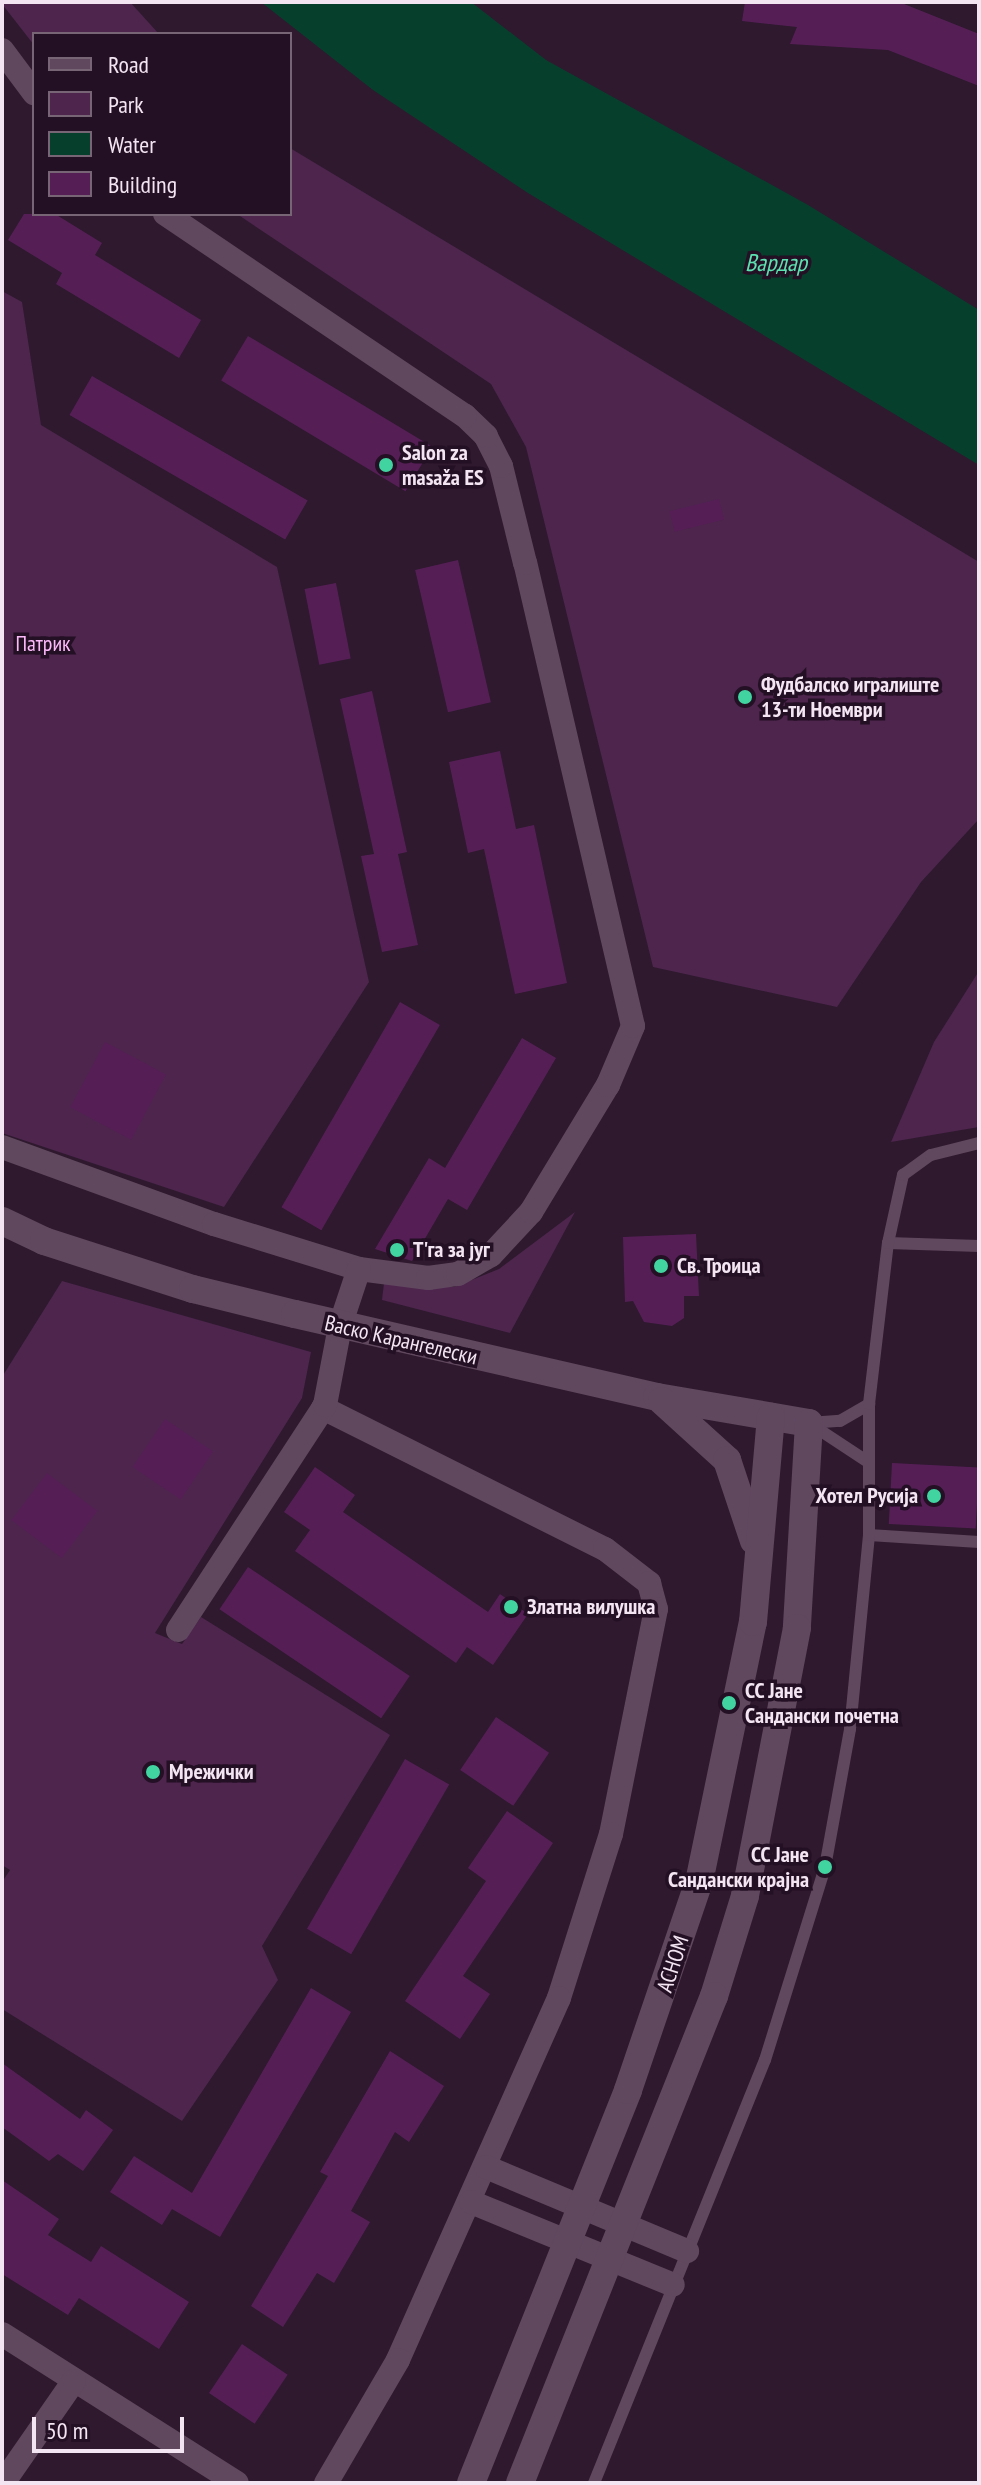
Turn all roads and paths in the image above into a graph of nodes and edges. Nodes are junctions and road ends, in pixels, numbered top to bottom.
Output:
1 (2, 50) edge
2 (32, 90) edge
3 (168, 216) edge
4 (979, 1143) edge
5 (2, 1147) edge
6 (2, 1221) edge
7 (888, 1243) junction
8 (979, 1246) edge
9 (359, 1269) junction
10 (340, 1326) junction
11 (657, 1397) junction
12 (869, 1404) junction
13 (323, 1408) junction
14 (771, 1417) junction
15 (809, 1423) junction
16 (865, 1460) junction
17 (869, 1535) junction
18 (979, 1542) edge
19 (757, 1582) junction
20 (178, 1630) dead end
21 (486, 2167) junction
22 (471, 2202) junction
23 (581, 2204) junction
24 (626, 2223) junction
25 (567, 2240) junction
26 (687, 2251) junction
27 (612, 2258) junction
28 (673, 2285) junction
29 (2, 2334) edge
30 (74, 2381) junction
31 (3, 2483) edge
32 (237, 2483) edge
33 (326, 2483) edge
34 (471, 2483) edge
35 (520, 2483) edge
36 (594, 2483) edge

1 - 2 street
3 - 9 street
4 - 7 lane
5 - 9 street
6 - 10 street, Васко Карангелески
7 - 8 lane
7 - 12 lane
9 - 10 street
10 - 11 street, Васко Карангелески
10 - 13 street
11 - 14 street, Васко Карангелески
11 - 19 street
12 - 15 lane
12 - 16 lane
13 - 20 street
13 - 21 street
14 - 15 street, Васко Карангелески
14 - 19 street, АСНОМ
15 - 16 lane
15 - 24 street
16 - 17 lane
17 - 18 lane
17 - 26 lane
19 - 23 street, АСНОМ
21 - 22 street
21 - 23 street
22 - 25 street
22 - 33 street
23 - 24 street
23 - 25 street, АСНОМ
24 - 26 street
24 - 27 street
25 - 27 street
25 - 34 street, АСНОМ
26 - 28 lane
27 - 28 street
27 - 35 street
28 - 36 lane
29 - 30 street
30 - 31 street
30 - 32 street

